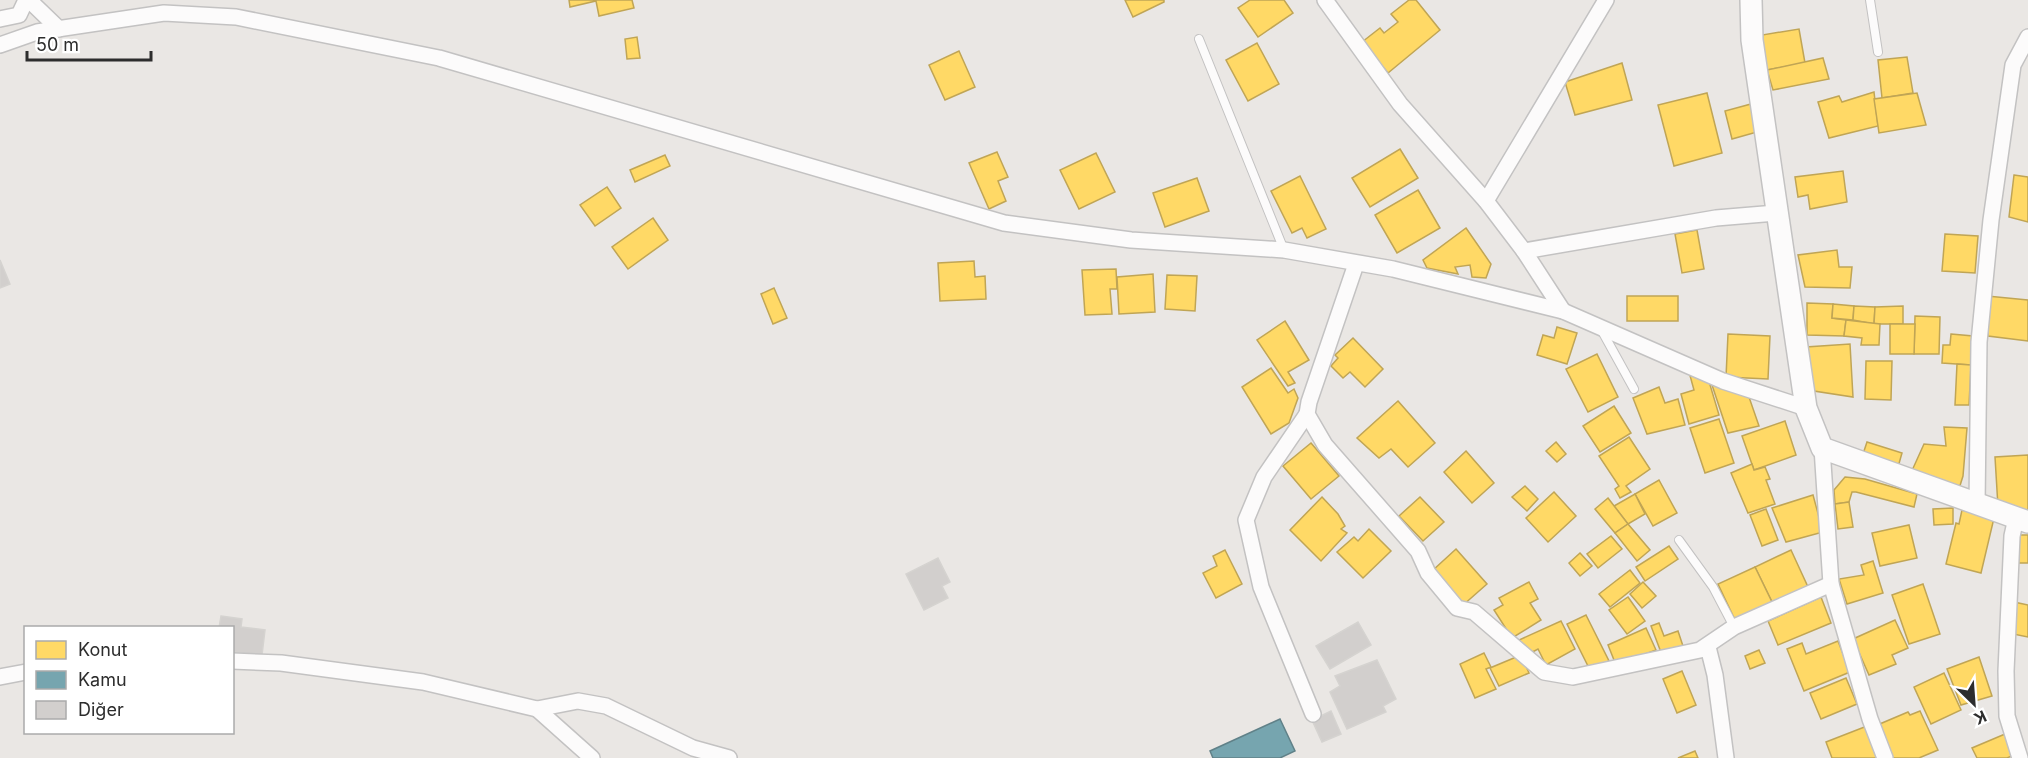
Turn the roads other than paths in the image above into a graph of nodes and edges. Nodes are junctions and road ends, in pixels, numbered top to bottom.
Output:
1 (27, 0) edge
2 (1325, 0) edge
3 (1606, 0) edge
4 (1751, 0) edge
5 (1870, 0) edge
6 (0, 19) edge
7 (59, 29) junction
8 (2028, 37) edge
9 (1199, 39) dead end
10 (0, 45) edge
11 (1878, 52) dead end
12 (1486, 201) junction
13 (1776, 213) junction
14 (1284, 250) junction
15 (1524, 250) junction
16 (1356, 264) junction
17 (1563, 311) junction
18 (1600, 327) junction
19 (1634, 389) dead end
20 (1806, 408) junction
21 (1307, 414) junction
22 (1822, 448) junction
23 (1977, 505) junction
24 (2022, 520) edge
25 (1679, 540) dead end
26 (1832, 584) junction
27 (1734, 627) junction
28 (1708, 647) junction
29 (234, 660) edge
30 (24, 672) edge
31 (0, 677) edge
32 (537, 708) junction
33 (1312, 714) dead end
34 (592, 758) edge
35 (729, 758) edge
36 (1726, 758) edge
37 (1885, 758) edge
38 (2020, 758) edge

1 - 6 street
1 - 7 street
2 - 12 street
3 - 12 street
4 - 13 street
5 - 11 lane
7 - 10 street
7 - 14 street
8 - 23 street
9 - 14 lane
12 - 15 street
13 - 15 street
13 - 20 street
14 - 16 street
15 - 17 street
16 - 17 street
16 - 21 street
17 - 18 street
18 - 19 lane
18 - 20 street
20 - 22 street
21 - 28 street
21 - 33 street
22 - 23 street
22 - 26 street
23 - 24 street
24 - 38 street
25 - 27 lane
26 - 27 street
26 - 37 street
27 - 28 street
28 - 36 street
29 - 32 street
30 - 31 street
32 - 34 street
32 - 35 street

